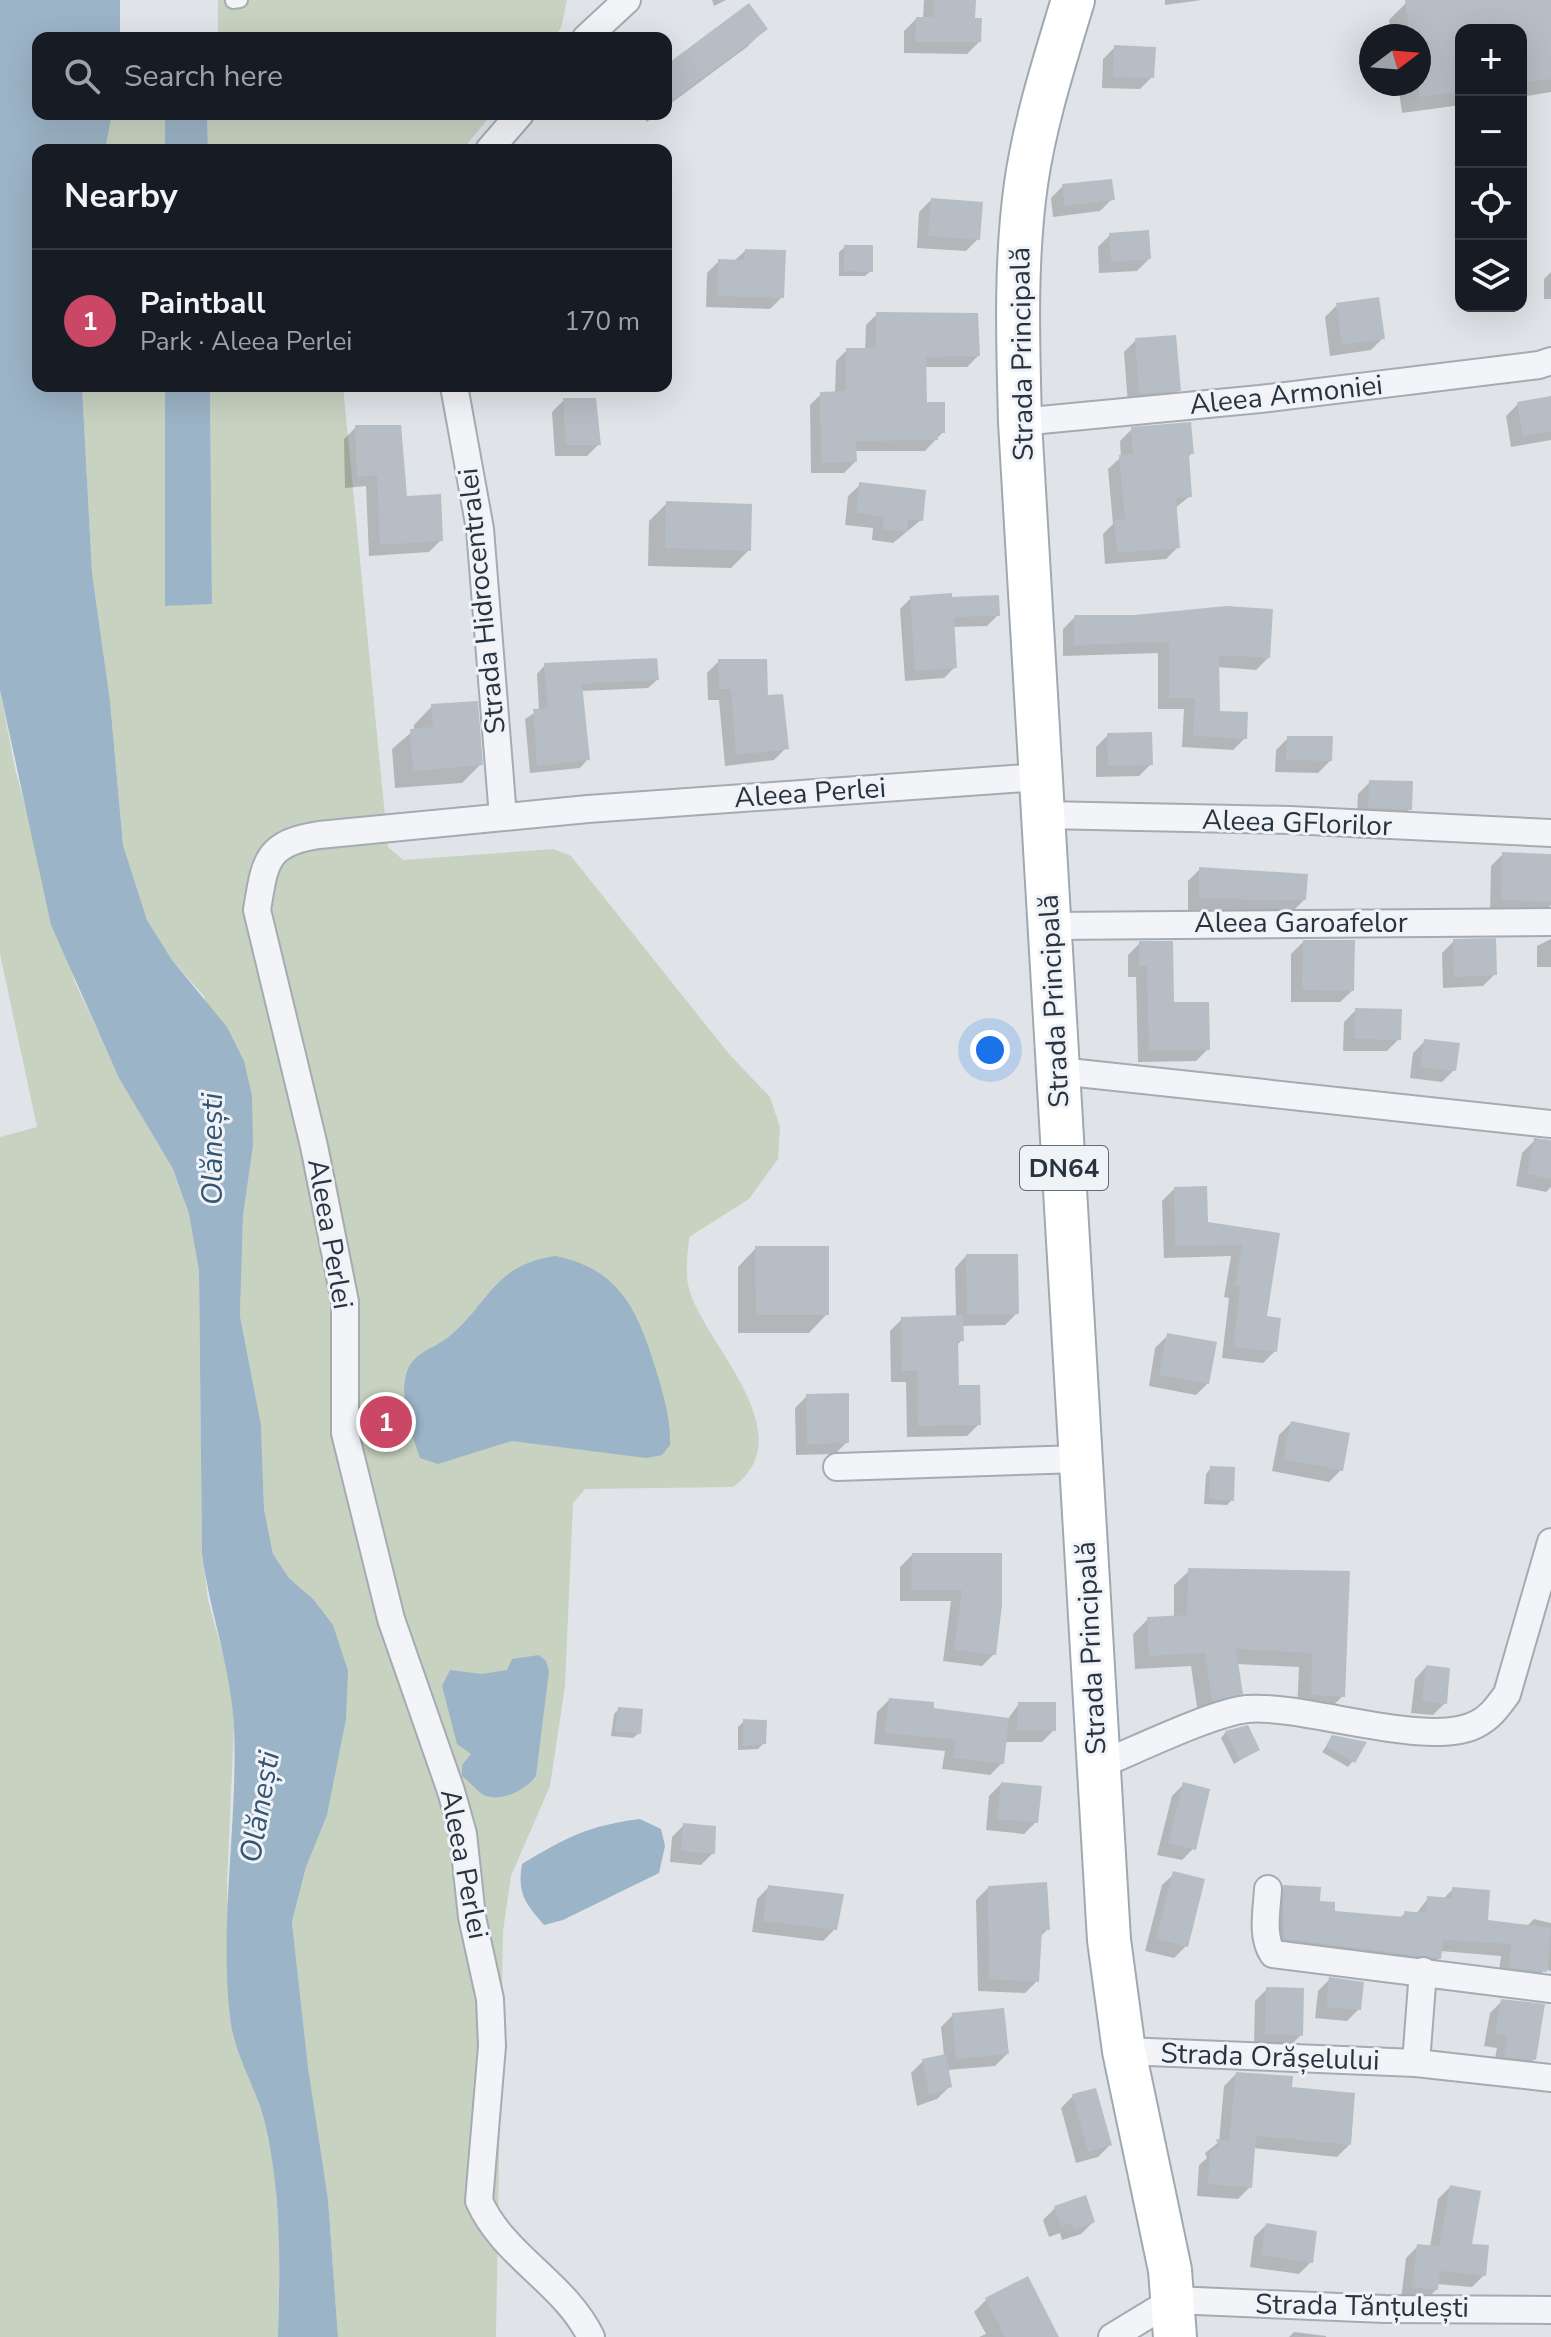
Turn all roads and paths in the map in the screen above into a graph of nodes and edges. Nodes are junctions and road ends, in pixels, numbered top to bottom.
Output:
1 (627, 0) edge
2 (1073, 0) edge
3 (592, 32) edge
4 (515, 120) edge
5 (494, 144) edge
6 (1551, 361) edge
7 (455, 392) edge
8 (1020, 422) junction
9 (1042, 796) junction
10 (503, 817) junction
11 (1551, 833) edge
12 (1551, 922) edge
13 (1050, 926) junction
14 (1059, 1071) junction
15 (1551, 1124) edge
16 (1080, 1459) junction
17 (837, 1467) dead end
18 (1551, 1542) edge
19 (1097, 1766) junction
20 (1268, 1889) dead end
21 (1423, 1971) junction
22 (1551, 1989) edge
23 (1124, 2051) junction
24 (1416, 2063) junction
25 (1551, 2078) edge
26 (1551, 2310) edge
27 (1174, 2319) edge
28 (591, 2337) edge
29 (1112, 2337) edge

1 - 3 street
2 - 8 main road, Strada Principală / DN64
4 - 5 street
6 - 8 street, Aleea Armoniei
7 - 10 street, Strada Hidrocentralei
8 - 9 main road, Strada Principală / DN64
9 - 10 street, Aleea Perlei
9 - 11 street, Aleea GFlorilor
9 - 13 main road, Strada Principală / DN64
10 - 28 street, Aleea Perlei
12 - 13 street, Aleea Garoafelor
13 - 14 main road, Strada Principală / DN64
14 - 15 street
14 - 16 main road, Strada Principală / DN64
16 - 17 street
16 - 19 main road, Strada Principală / DN64
18 - 19 street
19 - 23 main road, Strada Principală / DN64
20 - 21 street
21 - 22 street
21 - 24 street, Strada Orășelului
23 - 24 street, Strada Orășelului
23 - 27 main road, Strada Principală / DN64
24 - 25 street, Strada Orășelului
26 - 27 street, Strada Tănțulești
27 - 29 street

